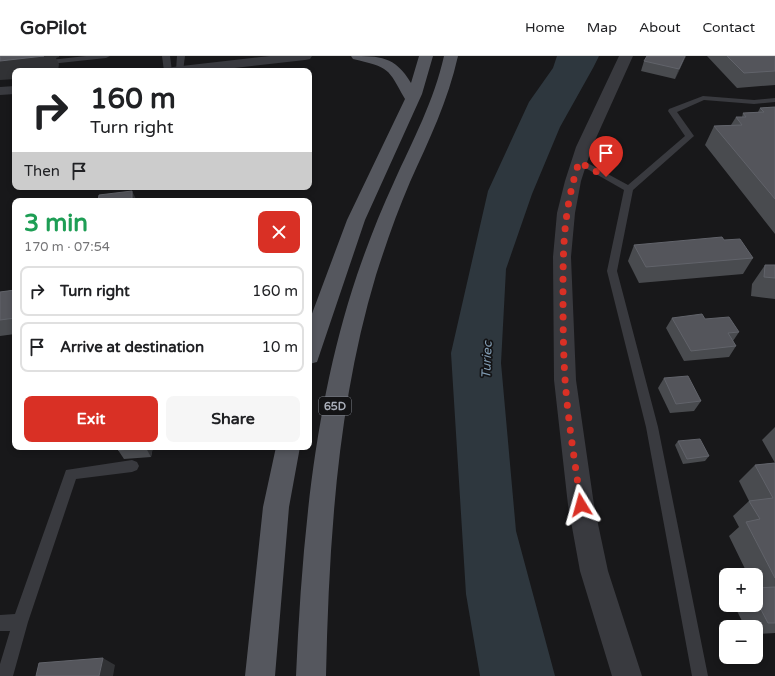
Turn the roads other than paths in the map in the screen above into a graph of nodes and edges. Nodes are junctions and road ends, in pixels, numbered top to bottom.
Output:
1 (106, 56) edge
2 (166, 56) edge
3 (180, 56) edge
4 (305, 56) edge
5 (358, 56) edge
6 (426, 56) edge
7 (451, 56) edge
8 (626, 56) edge
9 (30, 64) edge
10 (172, 68) edge
11 (175, 68) edge
12 (200, 68) edge
13 (12, 90) edge
14 (0, 92) edge
15 (412, 98) junction
16 (775, 100) edge
17 (579, 162) junction
18 (629, 189) junction
19 (312, 346) edge
20 (287, 450) edge
21 (132, 466) dead end
22 (20, 622) junction
23 (0, 623) edge
24 (5, 676) edge
25 (260, 676) edge
26 (311, 676) edge
27 (627, 676) edge
28 (700, 676) edge

1 - 9 lane
2 - 10 lane
3 - 11 lane
4 - 12 street
5 - 15 main road
6 - 15 main road
7 - 26 main road, 65D
8 - 17 street
13 - 14 street
15 - 19 main road
16 - 18 lane
17 - 18 lane
17 - 27 street
18 - 28 lane
20 - 25 main road
21 - 22 lane
22 - 23 lane
22 - 24 lane

